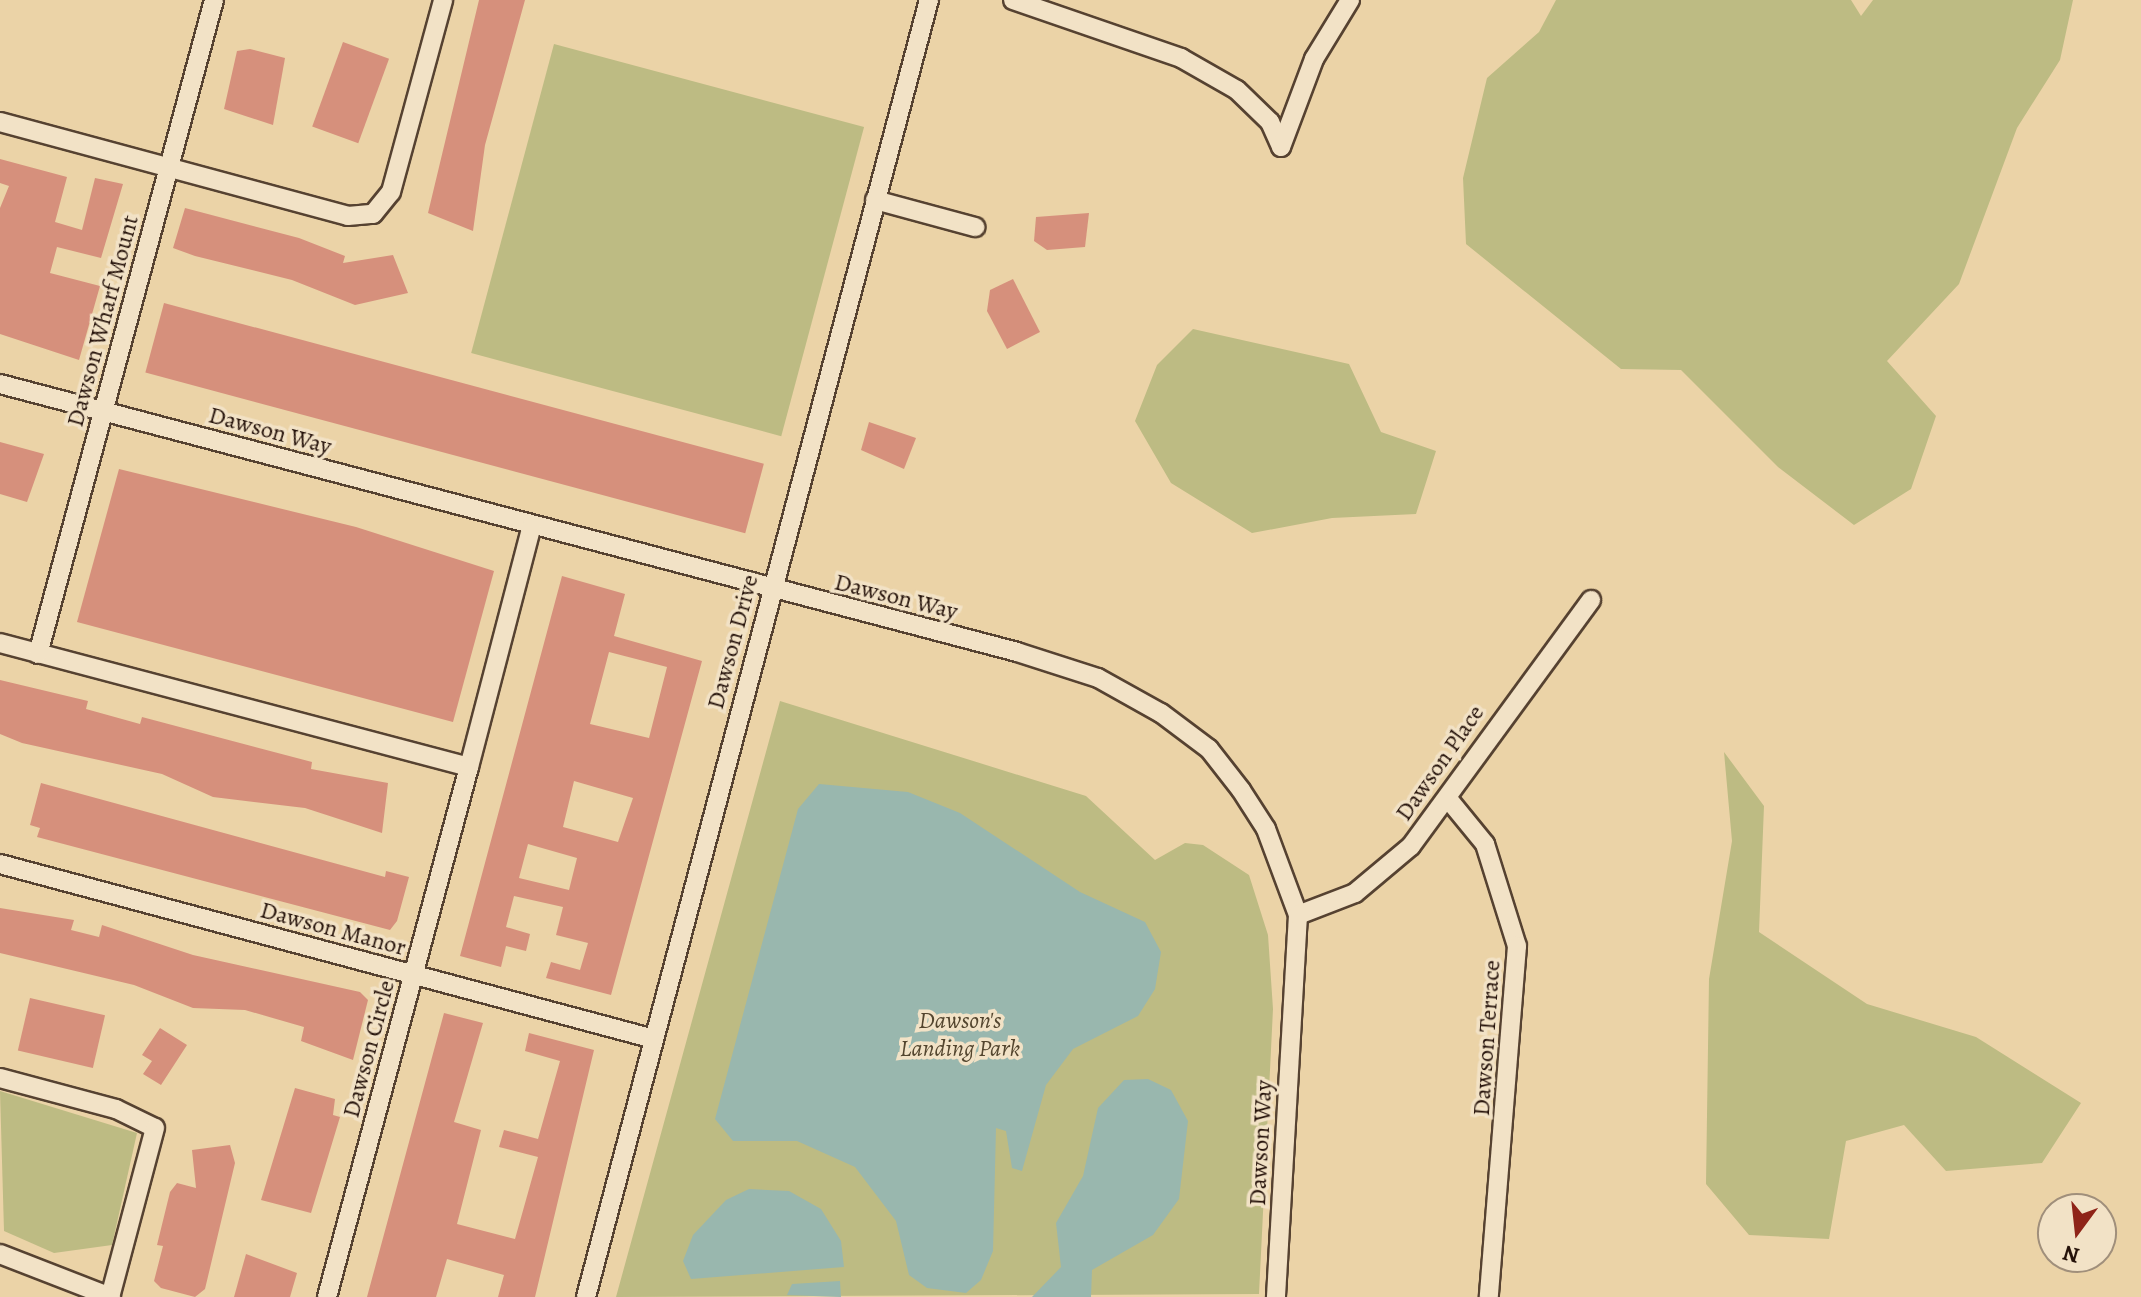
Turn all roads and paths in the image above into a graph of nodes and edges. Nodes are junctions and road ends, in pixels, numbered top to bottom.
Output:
1 (214, 0) edge
2 (443, 0) edge
3 (929, 0) edge
4 (1013, 0) edge
5 (1350, 0) edge
6 (0, 122) edge
7 (169, 167) junction
8 (875, 200) junction
9 (975, 227) dead end
10 (0, 384) edge
11 (102, 411) junction
12 (532, 526) junction
13 (771, 590) junction
14 (1591, 600) dead end
15 (0, 643) edge
16 (38, 654) junction
17 (469, 767) junction
18 (1449, 800) junction
19 (0, 864) edge
20 (1298, 915) junction
21 (414, 975) junction
22 (654, 1039) junction
23 (0, 1078) edge
24 (0, 1254) edge
25 (110, 1297) edge
26 (327, 1297) edge
27 (586, 1297) edge
28 (1276, 1297) edge
29 (1489, 1297) edge

1 - 7 street, Dawson Wharf Mount
2 - 7 street
3 - 8 street, Dawson Drive
4 - 5 street
6 - 7 street
7 - 11 street, Dawson Wharf Mount
8 - 9 street
8 - 13 street, Dawson Drive
10 - 11 street, Dawson Way
11 - 12 street, Dawson Way
11 - 16 street, Dawson Wharf Mount
12 - 13 street, Dawson Way
12 - 17 street, Dawson Circle
13 - 20 street, Dawson Way
13 - 22 street, Dawson Drive
14 - 18 street, Dawson Place
15 - 16 street
16 - 17 street
17 - 21 street, Dawson Circle
18 - 20 street, Dawson Place
18 - 29 street, Dawson Terrace
19 - 21 street, Dawson Manor
20 - 28 street, Dawson Way
21 - 22 street, Dawson Manor
21 - 26 street, Dawson Circle
22 - 27 street, Dawson Drive
23 - 25 street
24 - 25 street

